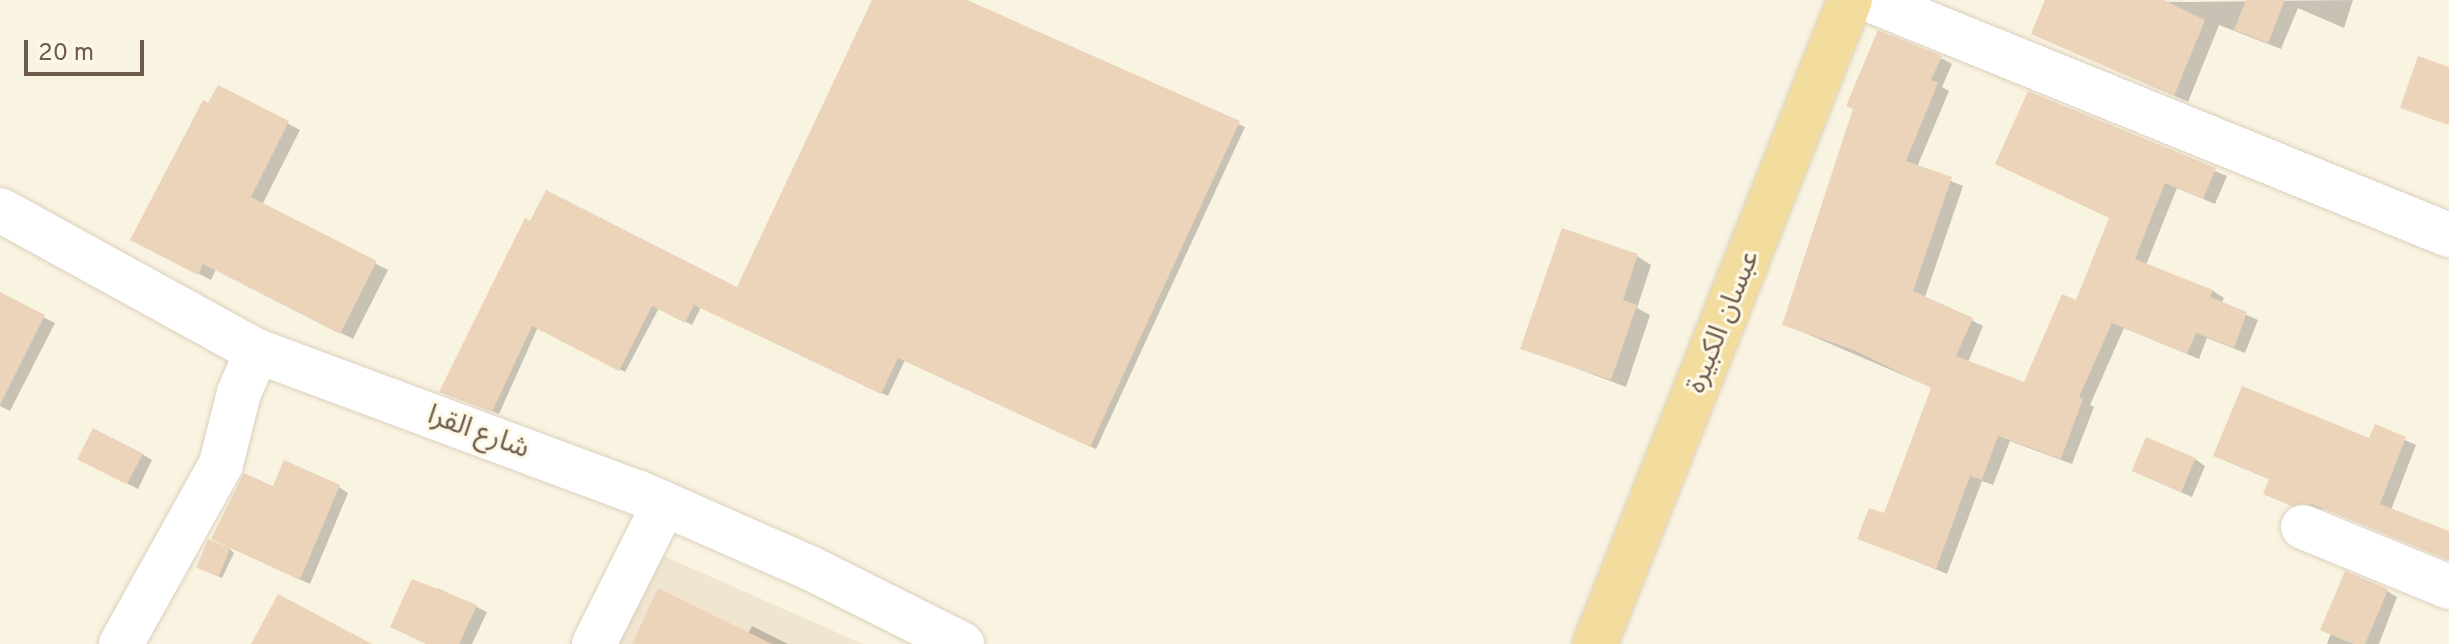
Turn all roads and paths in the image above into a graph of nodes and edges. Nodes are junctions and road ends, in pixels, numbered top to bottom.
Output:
1 (1850, 0) edge
2 (1870, 0) edge
3 (0, 210) edge
4 (2449, 235) edge
5 (257, 351) junction
6 (664, 504) junction
7 (2303, 527) dead end
8 (2449, 587) edge
9 (121, 644) edge
10 (594, 644) edge
11 (962, 644) edge
12 (1595, 644) edge

1 - 12 main road, عبسان الكبيرة
2 - 4 street
3 - 5 street, شارع القرا
5 - 6 street, شارع القرا
5 - 9 street
6 - 10 street
6 - 11 street, شارع القرا
7 - 8 street

